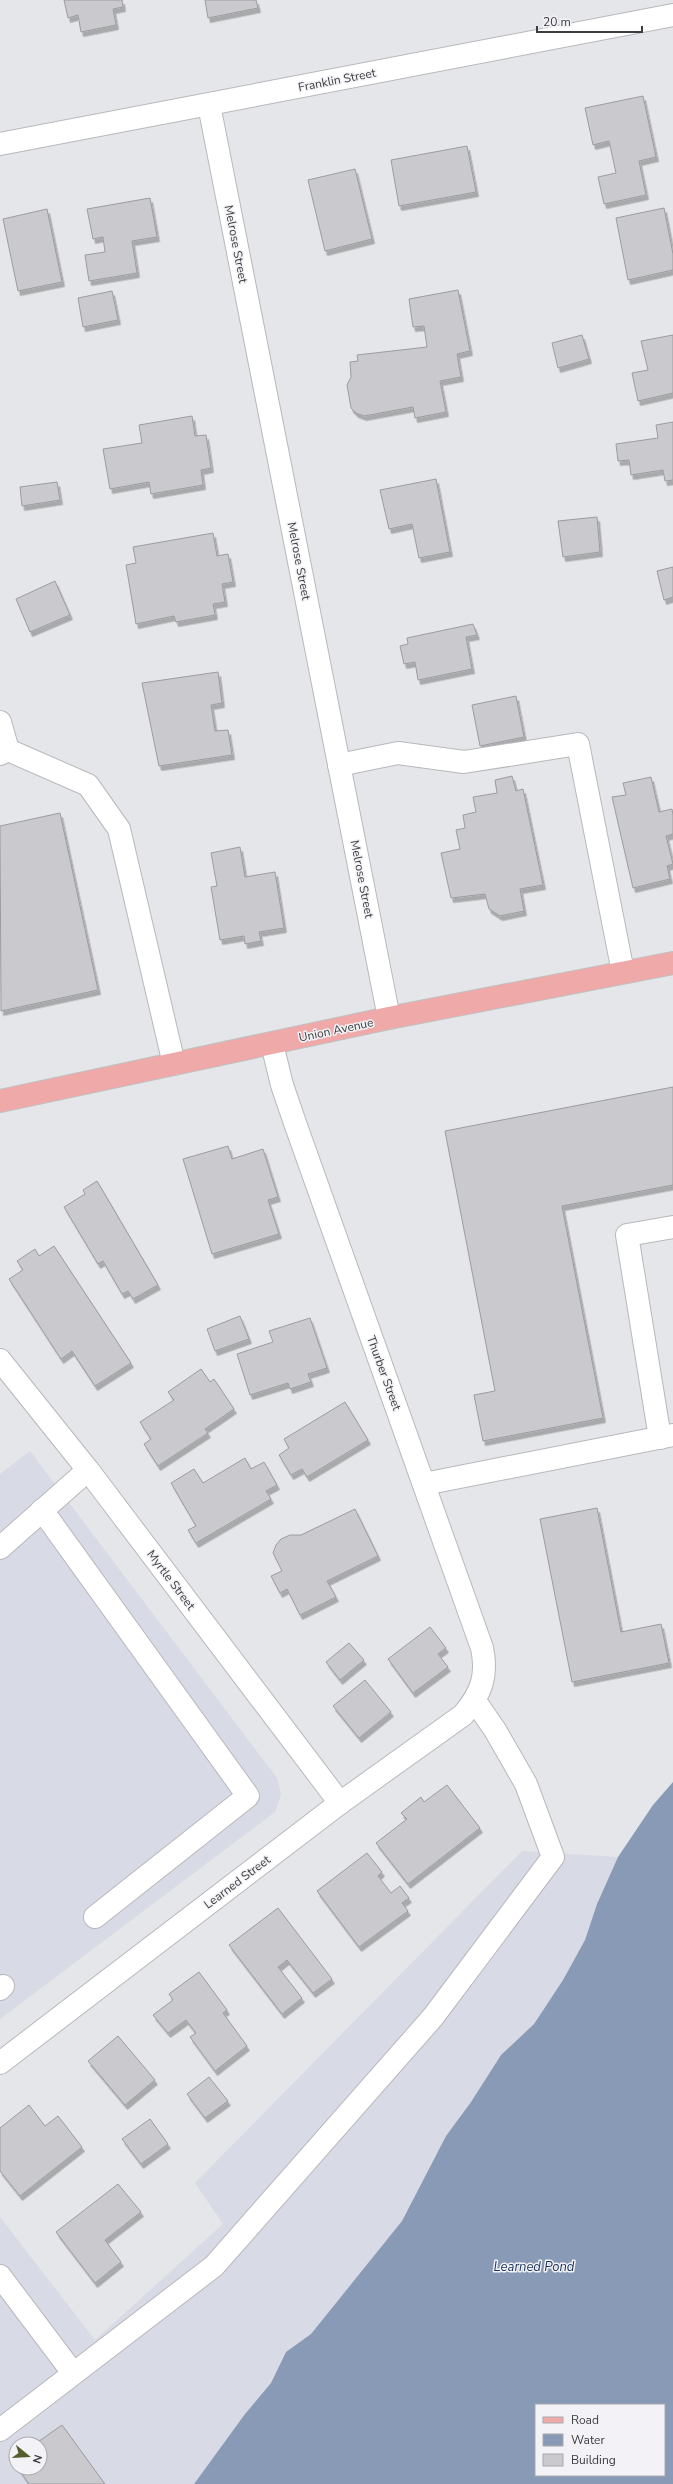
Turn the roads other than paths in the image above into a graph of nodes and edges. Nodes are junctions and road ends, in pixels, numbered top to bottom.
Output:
1 (673, 15) edge
2 (209, 105) junction
3 (0, 144) edge
4 (0, 722) edge
5 (4, 752) edge
6 (339, 765) junction
7 (673, 963) edge
8 (623, 972) junction
9 (389, 1018) junction
10 (272, 1044) junction
11 (174, 1064) junction
12 (0, 1101) edge
13 (673, 1227) edge
14 (0, 1360) edge
15 (666, 1437) edge
16 (88, 1470) junction
17 (424, 1484) junction
18 (42, 1510) junction
19 (0, 1548) edge
20 (475, 1701) junction
21 (340, 1803) junction
22 (95, 1917) dead end
23 (0, 2063) edge
24 (0, 2276) edge
25 (73, 2373) junction
26 (0, 2430) edge

1 - 2 street, Franklin Street
2 - 3 street, Franklin Street
2 - 6 street, Melrose Street
4 - 5 street
5 - 11 street
6 - 8 street
6 - 9 street, Melrose Street
7 - 8 main road, Union Avenue
8 - 9 main road, Union Avenue
9 - 10 main road, Union Avenue
10 - 11 main road, Union Avenue
10 - 17 street, Thurber Street
11 - 12 main road, Union Avenue
13 - 15 street
14 - 16 street, Myrtle Street
15 - 17 street
16 - 18 street
16 - 21 street, Myrtle Street
17 - 20 street, Thurber Street
18 - 19 street
18 - 22 street
20 - 21 street, Learned Street
20 - 25 street
21 - 23 street, Learned Street
24 - 25 street
25 - 26 street

